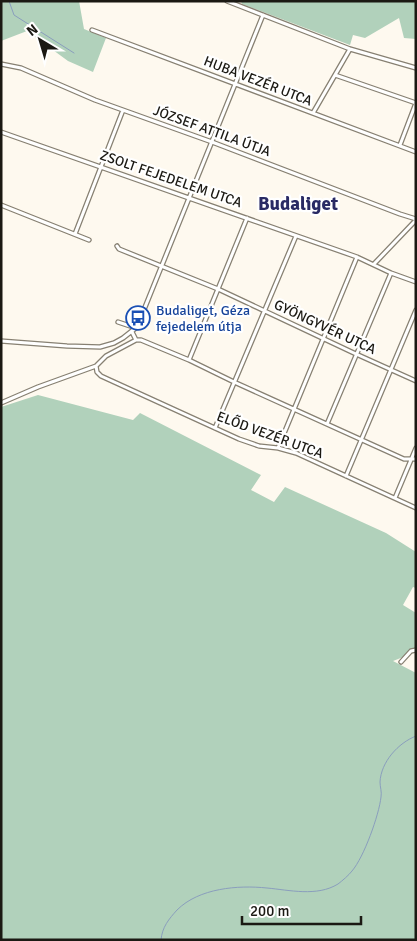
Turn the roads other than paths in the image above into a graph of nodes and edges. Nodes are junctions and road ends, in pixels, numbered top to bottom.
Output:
1 (227, 1) edge
2 (263, 15) junction
3 (92, 30) dead end
4 (350, 49) junction
5 (1, 64) edge
6 (416, 68) edge
7 (335, 75) junction
8 (235, 84) junction
9 (416, 103) edge
10 (123, 110) junction
11 (313, 113) junction
12 (1, 132) edge
13 (212, 142) junction
14 (400, 145) junction
15 (416, 152) edge
16 (102, 167) junction
17 (190, 198) junction
18 (1, 206) edge
19 (247, 218) junction
20 (416, 220) edge
21 (75, 234) junction
22 (296, 236) junction
23 (89, 240) dead end
24 (116, 246) dead end
25 (357, 257) junction
26 (374, 264) junction
27 (162, 266) junction
28 (391, 273) junction
29 (416, 282) edge
30 (218, 289) junction
31 (416, 310) edge
32 (264, 311) junction
33 (118, 322) dead end
34 (136, 328) junction
35 (132, 332) junction
36 (323, 339) junction
37 (136, 340) junction
38 (1, 341) edge
39 (356, 354) junction
40 (189, 360) junction
41 (96, 366) junction
42 (391, 370) junction
43 (416, 381) edge
44 (234, 382) junction
45 (1, 403) edge
46 (295, 409) junction
47 (327, 424) junction
48 (215, 428) junction
49 (362, 439) junction
50 (278, 448) junction
51 (416, 448) edge
52 (411, 459) junction
53 (416, 459) edge
54 (346, 476) junction
55 (395, 498) junction
56 (416, 508) edge
57 (416, 650) edge
58 (401, 662) dead end

1 - 2 street
2 - 4 street
2 - 8 street
3 - 8 street, HUBA VEZÉR UTCA
4 - 6 street
4 - 7 street
5 - 10 street, JÓZSEF ATTILA ÚTJA
7 - 9 street
7 - 11 street
8 - 11 street, HUBA VEZÉR UTCA
8 - 13 street
9 - 14 street
10 - 13 street, JÓZSEF ATTILA ÚTJA
10 - 16 street
11 - 14 street, HUBA VEZÉR UTCA
12 - 16 street, ZSOLT FEJEDELEM UTCA
13 - 17 street
13 - 20 street, JÓZSEF ATTILA ÚTJA
14 - 15 street, HUBA VEZÉR UTCA
16 - 17 street, ZSOLT FEJEDELEM UTCA
16 - 21 street
17 - 19 street, ZSOLT FEJEDELEM UTCA
17 - 27 street
18 - 21 street
19 - 22 street, ZSOLT FEJEDELEM UTCA
19 - 30 street
20 - 26 street
21 - 23 street
22 - 25 street, ZSOLT FEJEDELEM UTCA
22 - 32 street
24 - 27 street, GYÖNGYVÉR UTCA
25 - 26 street, ZSOLT FEJEDELEM UTCA
25 - 36 street
26 - 28 street, ZSOLT FEJEDELEM UTCA
27 - 30 street, GYÖNGYVÉR UTCA
27 - 34 street
28 - 29 street, ZSOLT FEJEDELEM UTCA
28 - 39 street
30 - 32 street, GYÖNGYVÉR UTCA
30 - 40 street
31 - 42 street
32 - 36 street, GYÖNGYVÉR UTCA
32 - 44 street
33 - 34 street
34 - 35 street
35 - 37 street
35 - 38 street
36 - 39 street, GYÖNGYVÉR UTCA
36 - 46 street
37 - 40 street
37 - 41 street
39 - 42 street, GYÖNGYVÉR UTCA
39 - 47 street
40 - 44 street
41 - 45 street
41 - 48 street, ELŐD VEZÉR UTCA
42 - 43 street, GYÖNGYVÉR UTCA
42 - 49 street
44 - 46 street
44 - 48 street
46 - 47 street
46 - 50 street
47 - 49 street
48 - 50 street, ELŐD VEZÉR UTCA
49 - 52 street
49 - 54 street
50 - 54 street, ELŐD VEZÉR UTCA
51 - 52 street
52 - 53 street
52 - 55 street
54 - 55 street, ELŐD VEZÉR UTCA
55 - 56 street, ELŐD VEZÉR UTCA
57 - 58 street

